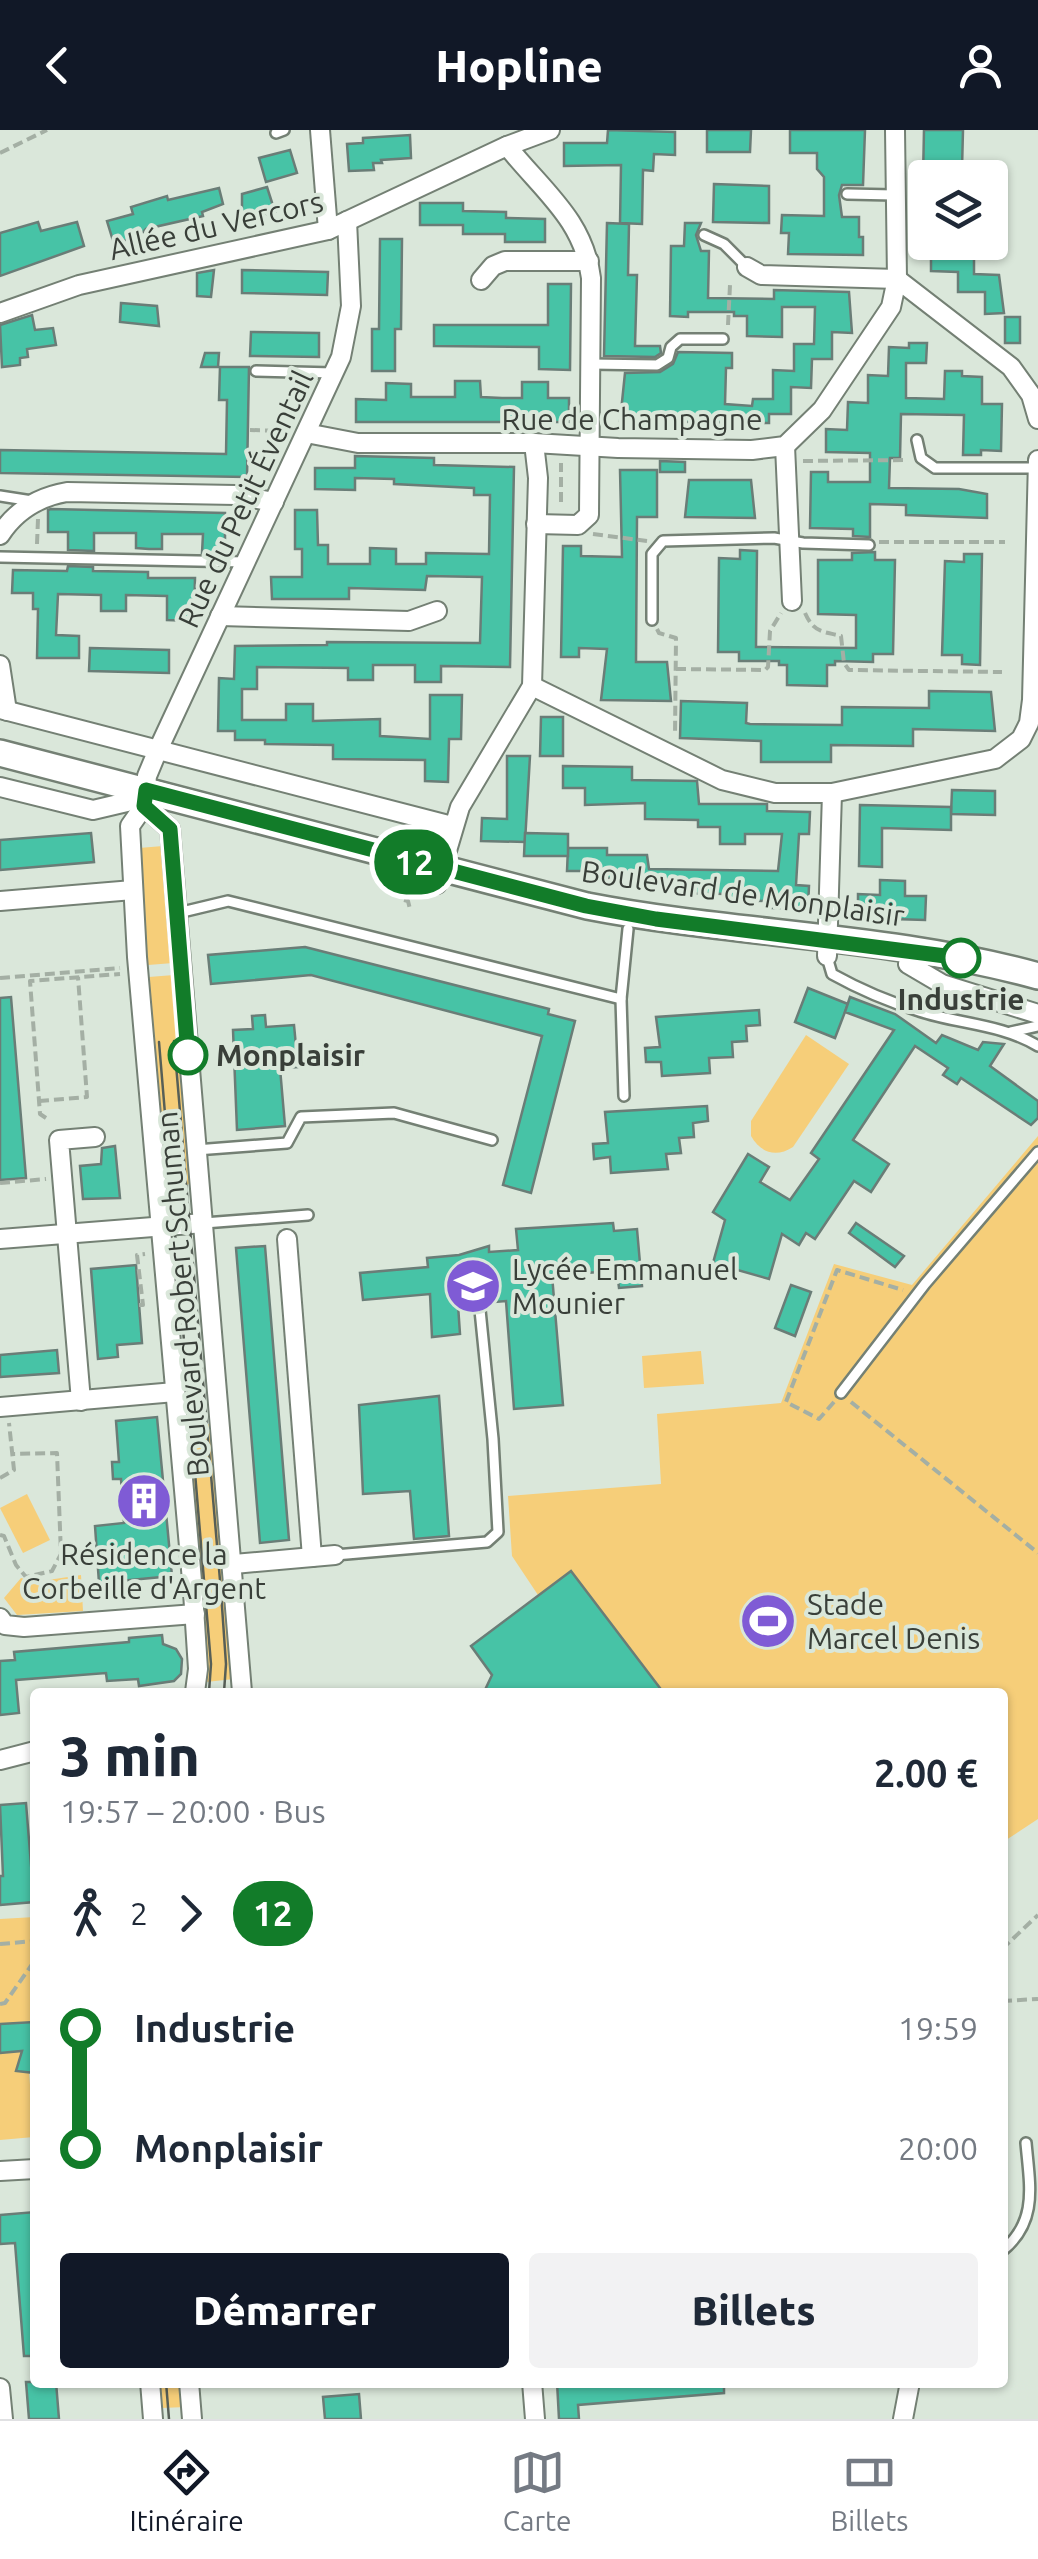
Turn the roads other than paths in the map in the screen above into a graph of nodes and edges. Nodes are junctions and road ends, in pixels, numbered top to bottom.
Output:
1 (320, 130) edge
2 (550, 130) edge
3 (895, 130) edge
4 (508, 146) junction
5 (847, 194) dead end
6 (896, 195) junction
7 (347, 221) junction
8 (328, 230) junction
9 (704, 235) dead end
10 (589, 262) junction
11 (747, 267) joint
12 (481, 280) dead end
13 (897, 280) junction
14 (0, 313) edge
15 (722, 340) road end
16 (591, 364) junction
17 (256, 371) dead end
18 (334, 372) junction
19 (1038, 419) edge
20 (299, 432) junction
21 (917, 440) dead end
22 (534, 443) junction
23 (591, 445) junction
24 (785, 446) junction
25 (1038, 460) edge
26 (1038, 468) edge
27 (0, 496) edge
28 (274, 502) junction
29 (36, 505) junction
30 (536, 524) junction
31 (0, 536) edge
32 (790, 540) junction
33 (869, 545) road end
34 (0, 558) edge
35 (246, 562) junction
36 (792, 601) dead end
37 (437, 612) dead end
38 (220, 616) junction
39 (652, 620) road end
40 (0, 666) edge
41 (532, 686) junction
42 (4, 710) edge
43 (0, 752) edge
44 (158, 752) junction
45 (0, 768) edge
46 (0, 787) edge
47 (832, 792) junction
48 (139, 799) junction
49 (452, 826) junction
50 (438, 876) junction
51 (133, 890) junction
52 (0, 901) edge
53 (176, 914) junction
54 (628, 929) junction
55 (827, 948) junction
56 (908, 964) junction
57 (1038, 976) edge
58 (1038, 991) edge
59 (621, 999) junction
60 (1038, 1014) edge
61 (1038, 1026) edge
62 (1011, 1032) junction
63 (1038, 1046) edge
64 (624, 1096) dead end
65 (95, 1137) dead end
66 (492, 1140) dead end
67 (196, 1150) junction
68 (1038, 1152) edge
69 (308, 1216) dead end
70 (204, 1223) junction
71 (162, 1226) junction
72 (66, 1234) junction
73 (0, 1239) edge
74 (288, 1239) dead end
75 (480, 1310) dead end
76 (175, 1392) junction
77 (841, 1393) road end
78 (81, 1401) junction
79 (4, 1413) edge
80 (335, 1555) joint
81 (312, 1557) junction
82 (234, 1564) junction
83 (195, 1614) junction
84 (0, 1618) edge
85 (196, 1688) edge
86 (242, 1688) edge
87 (30, 1752) edge
88 (0, 1760) edge
89 (1026, 2143) dead end
90 (30, 2169) edge
91 (0, 2172) edge
92 (1008, 2247) edge
93 (0, 2388) edge
94 (150, 2388) edge
95 (189, 2388) edge
96 (532, 2388) edge
97 (909, 2388) edge
98 (3, 2419) edge
99 (153, 2419) edge
100 (192, 2419) edge
101 (534, 2419) edge
102 (903, 2419) edge

1 - 8 street
2 - 4 street, Allée du Vercors
3 - 6 street, Rue de Champagne
4 - 7 street, Allée du Vercors
4 - 10 street
5 - 6 lane
6 - 13 street, Rue de Champagne
7 - 8 street, Allée du Vercors
7 - 18 street, Rue du Petit Éventail
8 - 14 street, Allée du Vercors
9 - 11 lane
10 - 12 street
10 - 16 street
11 - 13 street
13 - 19 street
13 - 24 street, Rue de Champagne
15 - 16 lane
16 - 23 street
17 - 18 lane
18 - 20 street, Rue du Petit Éventail
20 - 22 street, Rue de Champagne
20 - 28 street, Rue du Petit Éventail
21 - 26 lane
22 - 23 street, Rue de Champagne
22 - 30 street
23 - 24 street, Rue de Champagne
23 - 30 street
24 - 32 street
25 - 26 street
26 - 47 street
27 - 29 lane
28 - 29 street
28 - 35 street, Rue du Petit Éventail
29 - 31 street
30 - 41 street
32 - 33 lane
32 - 36 street
32 - 39 lane
34 - 35 lane
35 - 38 street, Rue du Petit Éventail
37 - 38 street
38 - 44 street, Rue du Petit Éventail
40 - 42 street
41 - 47 street
41 - 49 street
42 - 44 street
43 - 48 main road, Boulevard de Monplaisir
44 - 48 street, Rue du Petit Éventail
44 - 49 street
45 - 48 main road, Boulevard de Monplaisir
46 - 48 street, Boulevard de Monplaisir
47 - 55 street
48 - 50 main road, Boulevard de Monplaisir
48 - 51 street, Boulevard Robert Schuman
48 - 53 street, Boulevard Robert Schuman
49 - 50 street
50 - 54 main road, Boulevard de Monplaisir
50 - 55 main road, Boulevard de Monplaisir
51 - 52 street
51 - 71 street, Boulevard Robert Schuman
53 - 59 lane
53 - 67 street, Boulevard Robert Schuman
54 - 55 main road, Boulevard de Monplaisir
54 - 59 lane
55 - 56 main road, Boulevard de Monplaisir
55 - 57 main road, Boulevard de Monplaisir
55 - 62 lane
56 - 58 main road, Boulevard de Monplaisir
56 - 60 street, Boulevard de Monplaisir
59 - 64 lane
61 - 62 lane
62 - 63 lane
65 - 72 street
66 - 67 lane
67 - 70 street, Boulevard Robert Schuman
68 - 77 lane
69 - 70 lane
70 - 71 street
70 - 82 street, Boulevard Robert Schuman
71 - 72 street
71 - 76 street, Boulevard Robert Schuman
72 - 73 street
72 - 78 street
74 - 81 street
75 - 80 lane
76 - 78 street
76 - 83 street, Boulevard Robert Schuman
78 - 79 street
80 - 81 street
81 - 82 street
82 - 86 street, Boulevard Robert Schuman
83 - 84 street
83 - 85 street, Boulevard Robert Schuman
87 - 88 street
89 - 92 lane
90 - 91 street
93 - 98 street
94 - 99 street
95 - 100 street
96 - 101 street
97 - 102 street

